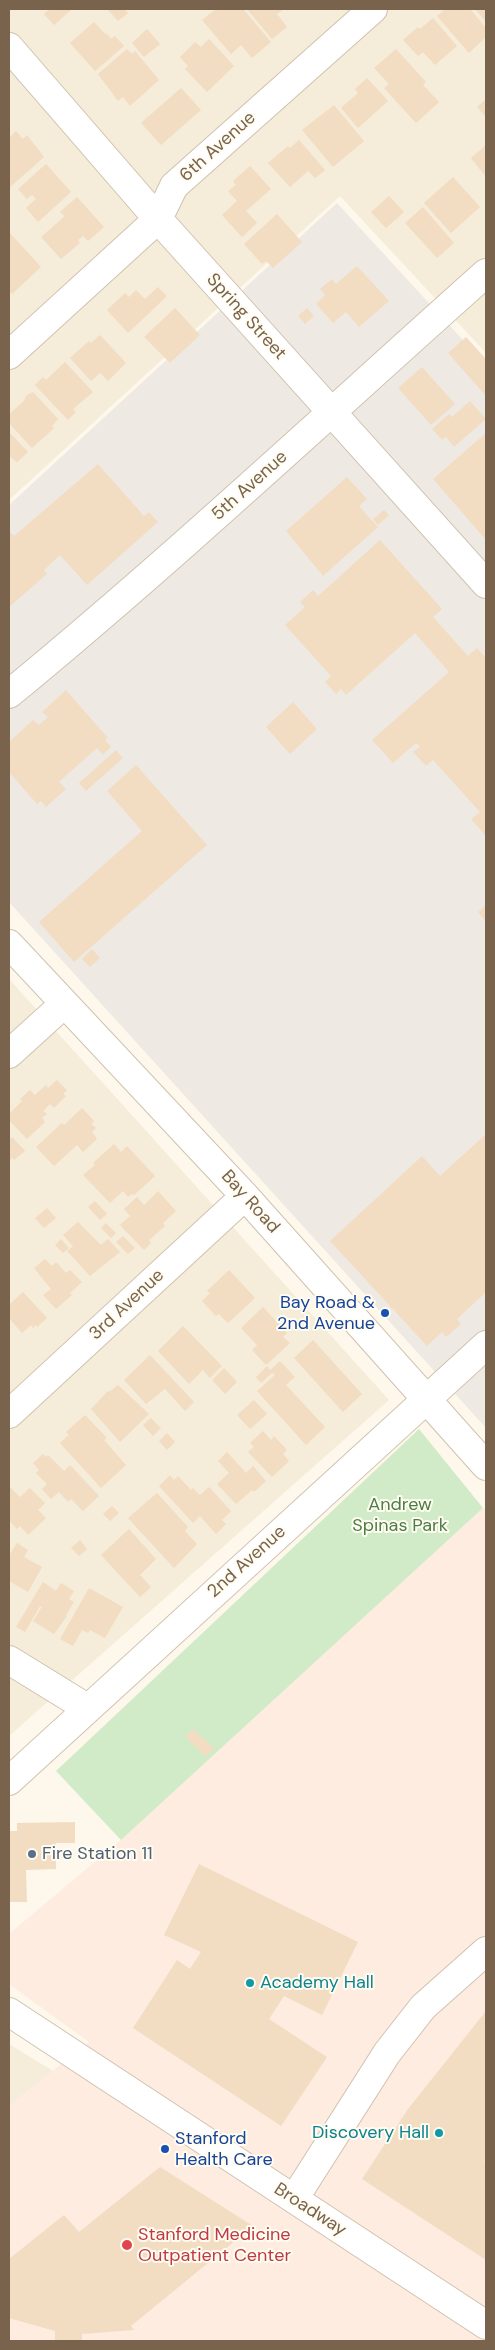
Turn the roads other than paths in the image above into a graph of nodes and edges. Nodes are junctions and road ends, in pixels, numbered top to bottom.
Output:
1 (373, 9) edge
2 (9, 48) edge
3 (158, 219) junction
4 (486, 273) edge
5 (9, 355) edge
6 (332, 412) junction
7 (486, 584) edge
8 (9, 694) edge
9 (9, 944) edge
10 (64, 1004) junction
11 (9, 1054) edge
12 (245, 1196) junction
13 (486, 1345) edge
14 (427, 1398) junction
15 (9, 1414) edge
16 (486, 1466) edge
17 (9, 1660) edge
18 (87, 1708) junction
19 (9, 1781) edge
20 (486, 1951) edge
21 (9, 2012) edge
22 (294, 2199) junction
23 (486, 2325) edge

1 - 3 street, 6th Avenue
2 - 3 street, Spring Street
3 - 5 street, 6th Avenue
3 - 6 street, Spring Street
4 - 6 street, 5th Avenue
6 - 7 street, Spring Street
6 - 8 street, 5th Avenue
9 - 10 street, Bay Road
10 - 11 street
10 - 12 street, Bay Road
12 - 14 street, Bay Road
12 - 15 street, 3rd Avenue
13 - 14 street, 2nd Avenue
14 - 16 street, Bay Road
14 - 18 street, 2nd Avenue
17 - 18 street
18 - 19 street, 2nd Avenue
20 - 22 street
21 - 22 street, Broadway
22 - 23 street, Broadway

